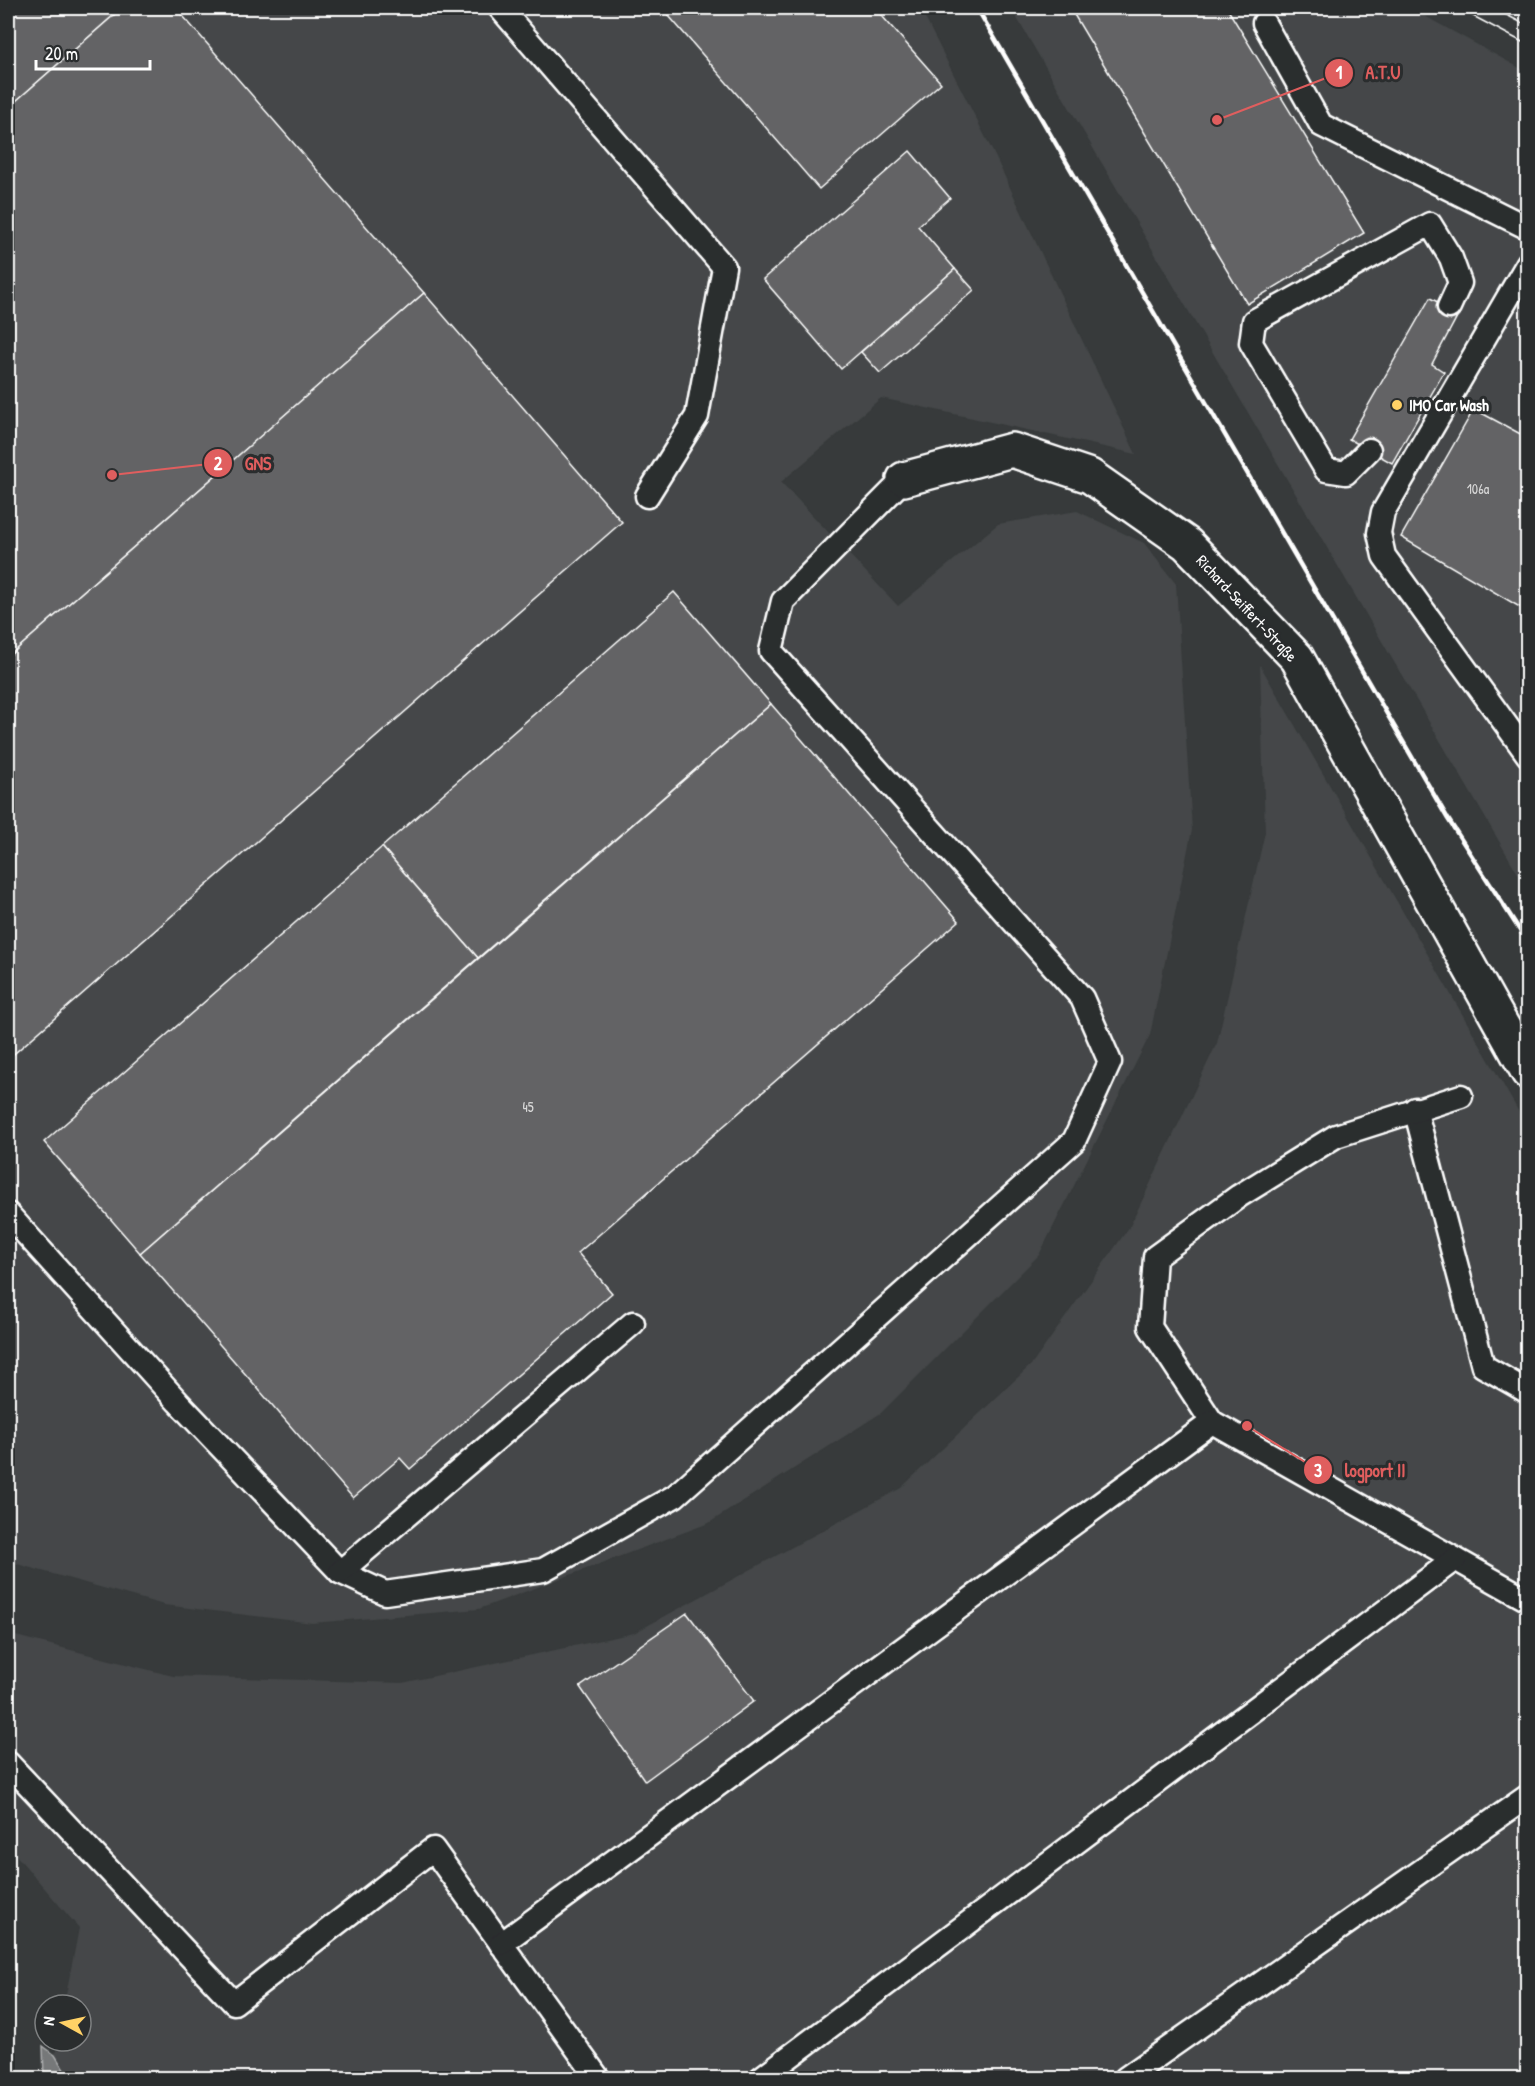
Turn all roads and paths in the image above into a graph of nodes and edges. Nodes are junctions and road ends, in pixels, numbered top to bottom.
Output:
1 (500, 8) edge
2 (1264, 23) dead end
3 (1527, 228) edge
4 (1527, 263) edge
5 (1449, 307) dead end
6 (1369, 450) dead end
7 (904, 479) joint
8 (647, 496) dead end
9 (1527, 755) edge
10 (1527, 1072) edge
11 (1461, 1096) dead end
12 (1415, 1109) junction
13 (8, 1214) edge
14 (633, 1323) dead end
15 (1527, 1392) edge
16 (1212, 1422) junction
17 (1455, 1559) junction
18 (340, 1572) junction
19 (1527, 1600) edge
20 (8, 1763) edge
21 (1527, 1796) edge
22 (501, 1944) junction
23 (598, 2079) edge
24 (761, 2079) edge
25 (1126, 2079) edge

1 - 8 lane
2 - 3 lane
4 - 9 lane
5 - 6 lane
7 - 10 street, Richard-Seiffert-Straße
7 - 18 lane
11 - 12 lane
12 - 15 lane
12 - 16 lane
13 - 18 lane
14 - 18 lane
16 - 17 lane
16 - 22 lane
17 - 19 lane
17 - 24 lane
20 - 22 lane
21 - 25 lane
22 - 23 lane

